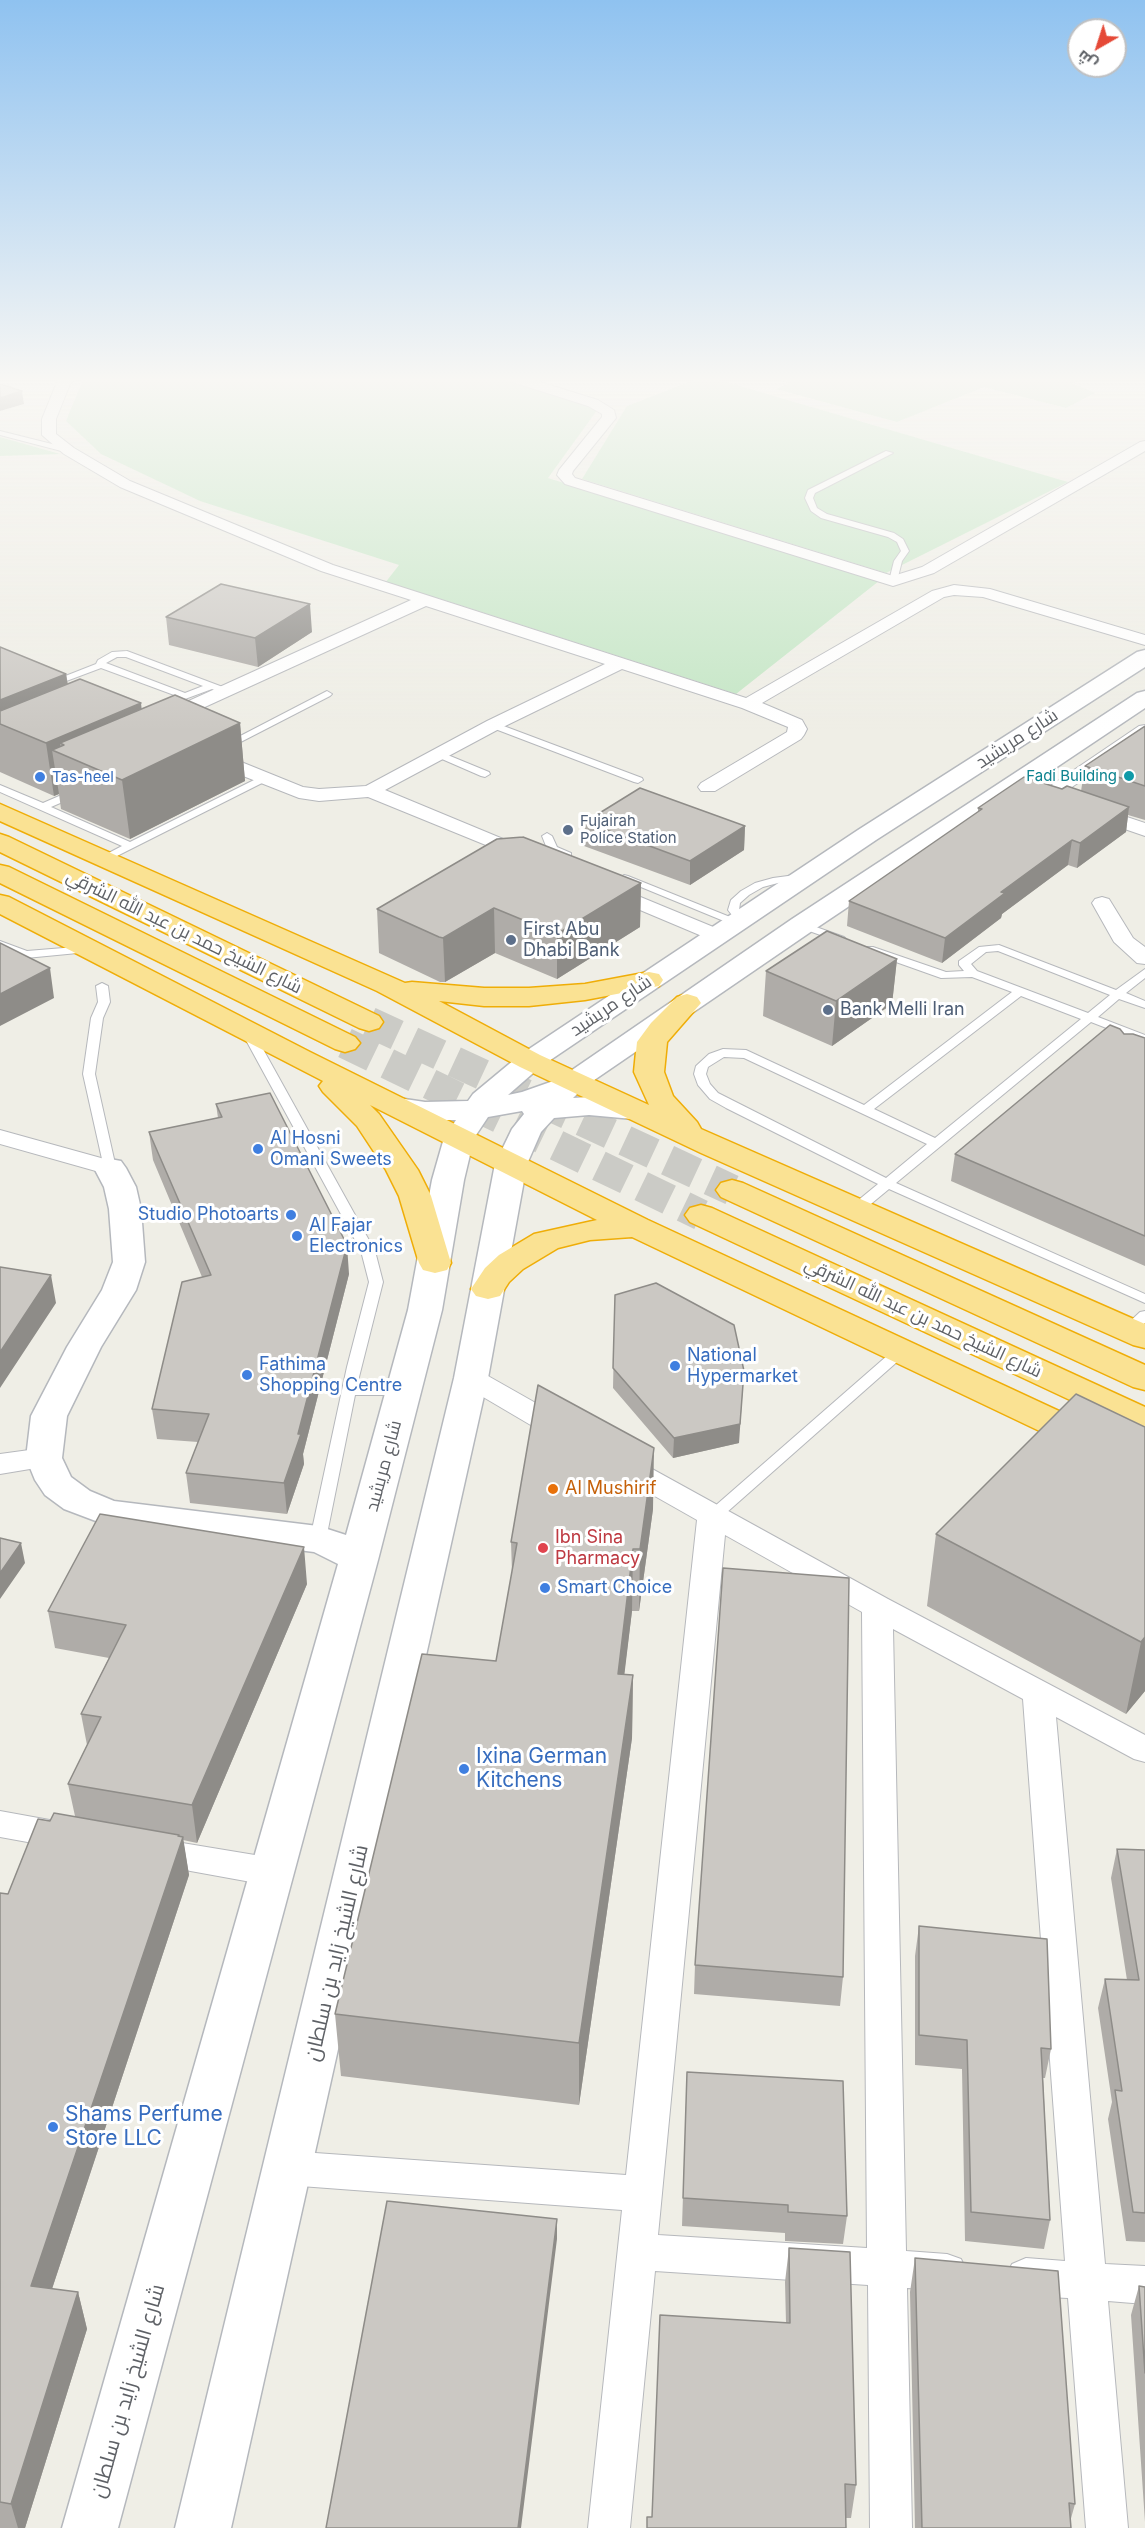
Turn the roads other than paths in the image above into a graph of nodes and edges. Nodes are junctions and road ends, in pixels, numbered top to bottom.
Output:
1 (151, 495) edge
2 (615, 495) edge
3 (811, 495) edge
4 (1059, 495) edge
5 (928, 570) junction
6 (893, 581) junction
7 (948, 591) junction
8 (425, 600) junction
9 (1145, 640) edge
10 (1145, 657) edge
11 (620, 663) junction
12 (101, 665) junction
13 (38, 684) joint
14 (218, 689) junction
15 (327, 694) dead end
16 (1085, 695) junction
17 (72, 698) edge
18 (1145, 698) edge
19 (748, 704) junction
20 (493, 725) junction
21 (155, 731) edge
22 (1141, 736) edge
23 (200, 751) joint
24 (438, 754) junction
25 (1054, 758) junction
26 (485, 774) dead end
27 (262, 779) junction
28 (638, 780) dead end
29 (1015, 784) junction
30 (708, 787) dead end
31 (0, 788) edge
32 (86, 788) edge
33 (370, 791) junction
34 (1047, 795) junction
35 (43, 807) junction
36 (0, 812) edge
37 (1145, 830) edge
38 (547, 836) dead end
39 (0, 842) edge
40 (131, 846) junction
41 (522, 854) junction
42 (105, 859) junction
43 (502, 865) edge
44 (574, 866) joint
45 (0, 873) edge
46 (617, 875) edge
47 (594, 884) edge
48 (0, 903) edge
49 (1102, 903) dead end
50 (736, 922) junction
51 (802, 925) junction
52 (0, 944) edge
53 (89, 949) junction
54 (21, 955) junction
55 (1145, 958) edge
56 (46, 968) edge
57 (973, 972) junction
58 (1145, 972) edge
59 (649, 980) junction
60 (387, 985) junction
61 (102, 986) dead end
62 (1020, 991) junction
63 (1117, 994) junction
64 (687, 1003) junction
65 (1145, 1005) edge
66 (1088, 1017) junction
67 (369, 1022) tunnel mouth
68 (246, 1030) junction
69 (1141, 1042) edge
70 (345, 1043) tunnel mouth
71 (300, 1058) junction
72 (530, 1061) junction
73 (573, 1081) junction
74 (398, 1107) junction
75 (545, 1109) junction
76 (478, 1110) junction
77 (633, 1110) junction
78 (865, 1110) junction
79 (0, 1137) edge
80 (459, 1138) junction
81 (935, 1143) junction
82 (712, 1146) junction
83 (511, 1164) junction
84 (110, 1168) junction
85 (886, 1183) junction
86 (732, 1190) tunnel mouth
87 (855, 1210) junction
88 (701, 1215) tunnel mouth
89 (637, 1227) junction
90 (435, 1263) junction
91 (488, 1289) junction
92 (1145, 1299) edge
93 (1140, 1327) edge
94 (901, 1351) junction
95 (471, 1378) junction
96 (1145, 1379) edge
97 (350, 1390) junction
98 (404, 1390) junction
99 (1145, 1421) edge
100 (44, 1458) junction
101 (0, 1464) edge
102 (1145, 1466) edge
103 (712, 1517) junction
104 (318, 1539) junction
105 (359, 1560) junction
106 (877, 1607) junction
107 (1038, 1692) junction
108 (1145, 1750) edge
109 (0, 1824) edge
110 (91, 1840) edge
111 (125, 1846) edge
112 (273, 1872) junction
113 (287, 2168) junction
114 (645, 2194) junction
115 (639, 2252) junction
116 (887, 2268) junction
117 (1087, 2281) junction
118 (1145, 2285) edge
119 (90, 2528) edge
120 (203, 2528) edge
121 (609, 2528) edge
122 (891, 2528) edge
123 (1107, 2528) edge

1 - 8 street
2 - 6 street
3 - 6 lane
4 - 5 street
5 - 6 street
5 - 7 street
7 - 9 street
7 - 19 street
8 - 11 street
8 - 14 street
10 - 16 main road, شارع مريشيد
11 - 19 street
11 - 20 street
12 - 13 lane
12 - 14 lane
12 - 14 lane
13 - 17 street
14 - 21 street
15 - 23 lane
16 - 25 main road
16 - 50 main road, شارع مريشيد
18 - 25 main road, شارع مريشيد
19 - 30 street
20 - 24 street
20 - 28 lane
22 - 34 street
23 - 27 street
24 - 26 lane
24 - 33 street
25 - 29 main road, شارع مريشيد
27 - 33 street
27 - 40 lane
29 - 34 street
29 - 51 main road, شارع مريشيد
31 - 35 lane
32 - 35 lane
33 - 41 street
34 - 37 street
35 - 40 lane
36 - 42 highway
38 - 44 lane
39 - 67 highway, شارع الشيخ حمد بن عبد الله الشرقي
40 - 42 lane
41 - 43 street
41 - 44 street
42 - 60 highway
45 - 70 highway, شارع الشيخ حمد بن عبد الله الشرقي
46 - 50 lane
47 - 50 street
48 - 53 highway
49 - 55 street
50 - 59 main road, شارع مريشيد
51 - 57 lane
51 - 64 main road, شارع مريشيد
52 - 54 lane
53 - 54 lane
53 - 68 highway
54 - 56 lane
57 - 62 lane
57 - 63 lane
58 - 63 lane
59 - 60 highway
59 - 72 main road, شارع مريشيد
60 - 72 highway
61 - 84 lane
62 - 66 lane
62 - 78 lane
63 - 65 lane
63 - 66 lane
64 - 73 main road, شارع مريشيد
64 - 82 highway
66 - 69 lane
66 - 81 lane
68 - 71 highway
68 - 97 lane
71 - 74 highway
71 - 90 highway
72 - 73 highway
72 - 76 main road, شارع مريشيد
73 - 75 main road, شارع مريشيد
73 - 76 main road
73 - 77 highway
74 - 76 main road
74 - 80 highway
75 - 77 main road
75 - 80 main road
75 - 83 main road, شارع مريشيد
76 - 80 main road, شارع مريشيد
77 - 82 highway
78 - 81 lane
78 - 85 lane
79 - 84 street
80 - 83 highway
80 - 90 main road, شارع مريشيد
81 - 85 lane
82 - 87 highway
83 - 89 highway
83 - 91 main road, شارع مريشيد
84 - 100 main road
85 - 87 lane
85 - 92 lane
86 - 96 highway, شارع الشيخ حمد بن عبد الله الشرقي
87 - 93 highway
88 - 99 highway, شارع الشيخ حمد بن عبد الله الشرقي
89 - 91 highway
89 - 94 highway
90 - 98 main road, شارع مريشيد
91 - 95 main road, شارع مريشيد
94 - 102 highway
94 - 103 lane
95 - 103 street
95 - 113 main road, شارع الشيخ زايد بن سلطان
97 - 98 lane
97 - 104 lane
98 - 105 main road, شارع مريشيد
100 - 101 street
100 - 104 main road
103 - 106 street
103 - 114 street
104 - 105 main road
105 - 112 main road, شارع الشيخ زايد بن سلطان
106 - 107 street
106 - 116 street
107 - 108 street
107 - 117 street
109 - 110 street
111 - 112 street
112 - 119 main road, شارع الشيخ زايد بن سلطان
113 - 114 street
113 - 120 main road, شارع الشيخ زايد بن سلطان
114 - 115 street
115 - 116 street
115 - 121 street
116 - 117 street
116 - 122 street
117 - 118 street
117 - 123 street

